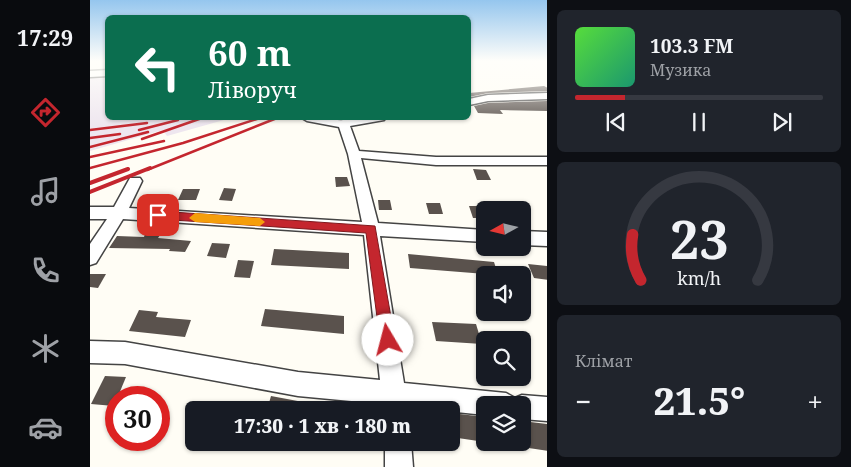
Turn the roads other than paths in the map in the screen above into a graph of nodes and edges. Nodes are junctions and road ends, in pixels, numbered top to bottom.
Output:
1 (547, 96) edge
2 (471, 102) edge
3 (319, 120) edge
4 (368, 120) edge
5 (344, 124) junction
6 (354, 154) junction
7 (547, 161) edge
8 (135, 181) dead end
9 (90, 213) edge
10 (119, 213) junction
11 (371, 229) junction
12 (476, 235) edge
13 (531, 238) edge
14 (547, 239) edge
15 (90, 258) edge
16 (90, 352) edge
17 (391, 401) edge
18 (396, 401) edge
19 (460, 404) edge
20 (476, 404) edge
21 (531, 408) edge
22 (547, 409) edge
23 (398, 451) edge
24 (399, 467) edge

1 - 2 street
3 - 5 street
4 - 5 street
5 - 6 street
6 - 7 street
6 - 11 street
8 - 10 street
9 - 10 street
10 - 11 street
10 - 15 street
11 - 12 street
11 - 18 street
13 - 14 street
16 - 17 street
19 - 20 street
21 - 22 street
23 - 24 street

